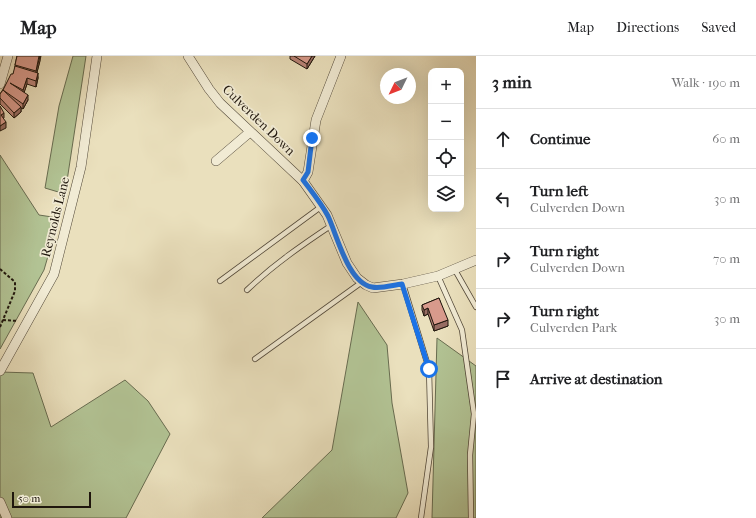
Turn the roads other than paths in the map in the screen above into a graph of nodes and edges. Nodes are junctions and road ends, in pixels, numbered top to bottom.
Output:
1 (8, 56) edge
2 (97, 56) edge
3 (188, 56) edge
4 (341, 56) edge
5 (0, 84) edge
6 (250, 132) junction
7 (216, 161) dead end
8 (303, 180) junction
9 (322, 206) junction
10 (332, 225) junction
11 (476, 260) edge
12 (455, 270) junction
13 (438, 276) junction
14 (220, 281) dead end
15 (362, 282) junction
16 (402, 284) junction
17 (247, 290) dead end
18 (476, 307) edge
19 (255, 359) dead end
20 (0, 371) edge
21 (475, 413) edge
22 (0, 502) edge
23 (7, 518) edge
24 (420, 518) edge
25 (471, 518) edge

1 - 5 street
2 - 20 street, Reynolds Lane
3 - 6 street, Culverden Down
4 - 8 street
6 - 7 street
6 - 8 street, Culverden Down
8 - 9 street, Culverden Down
9 - 10 street, Culverden Down
9 - 14 lane
10 - 15 street, Culverden Down
10 - 17 lane
11 - 12 street
12 - 13 street
12 - 18 lane
13 - 16 street
13 - 21 lane
15 - 16 street
15 - 19 lane
16 - 24 lane
21 - 25 lane
22 - 23 street

